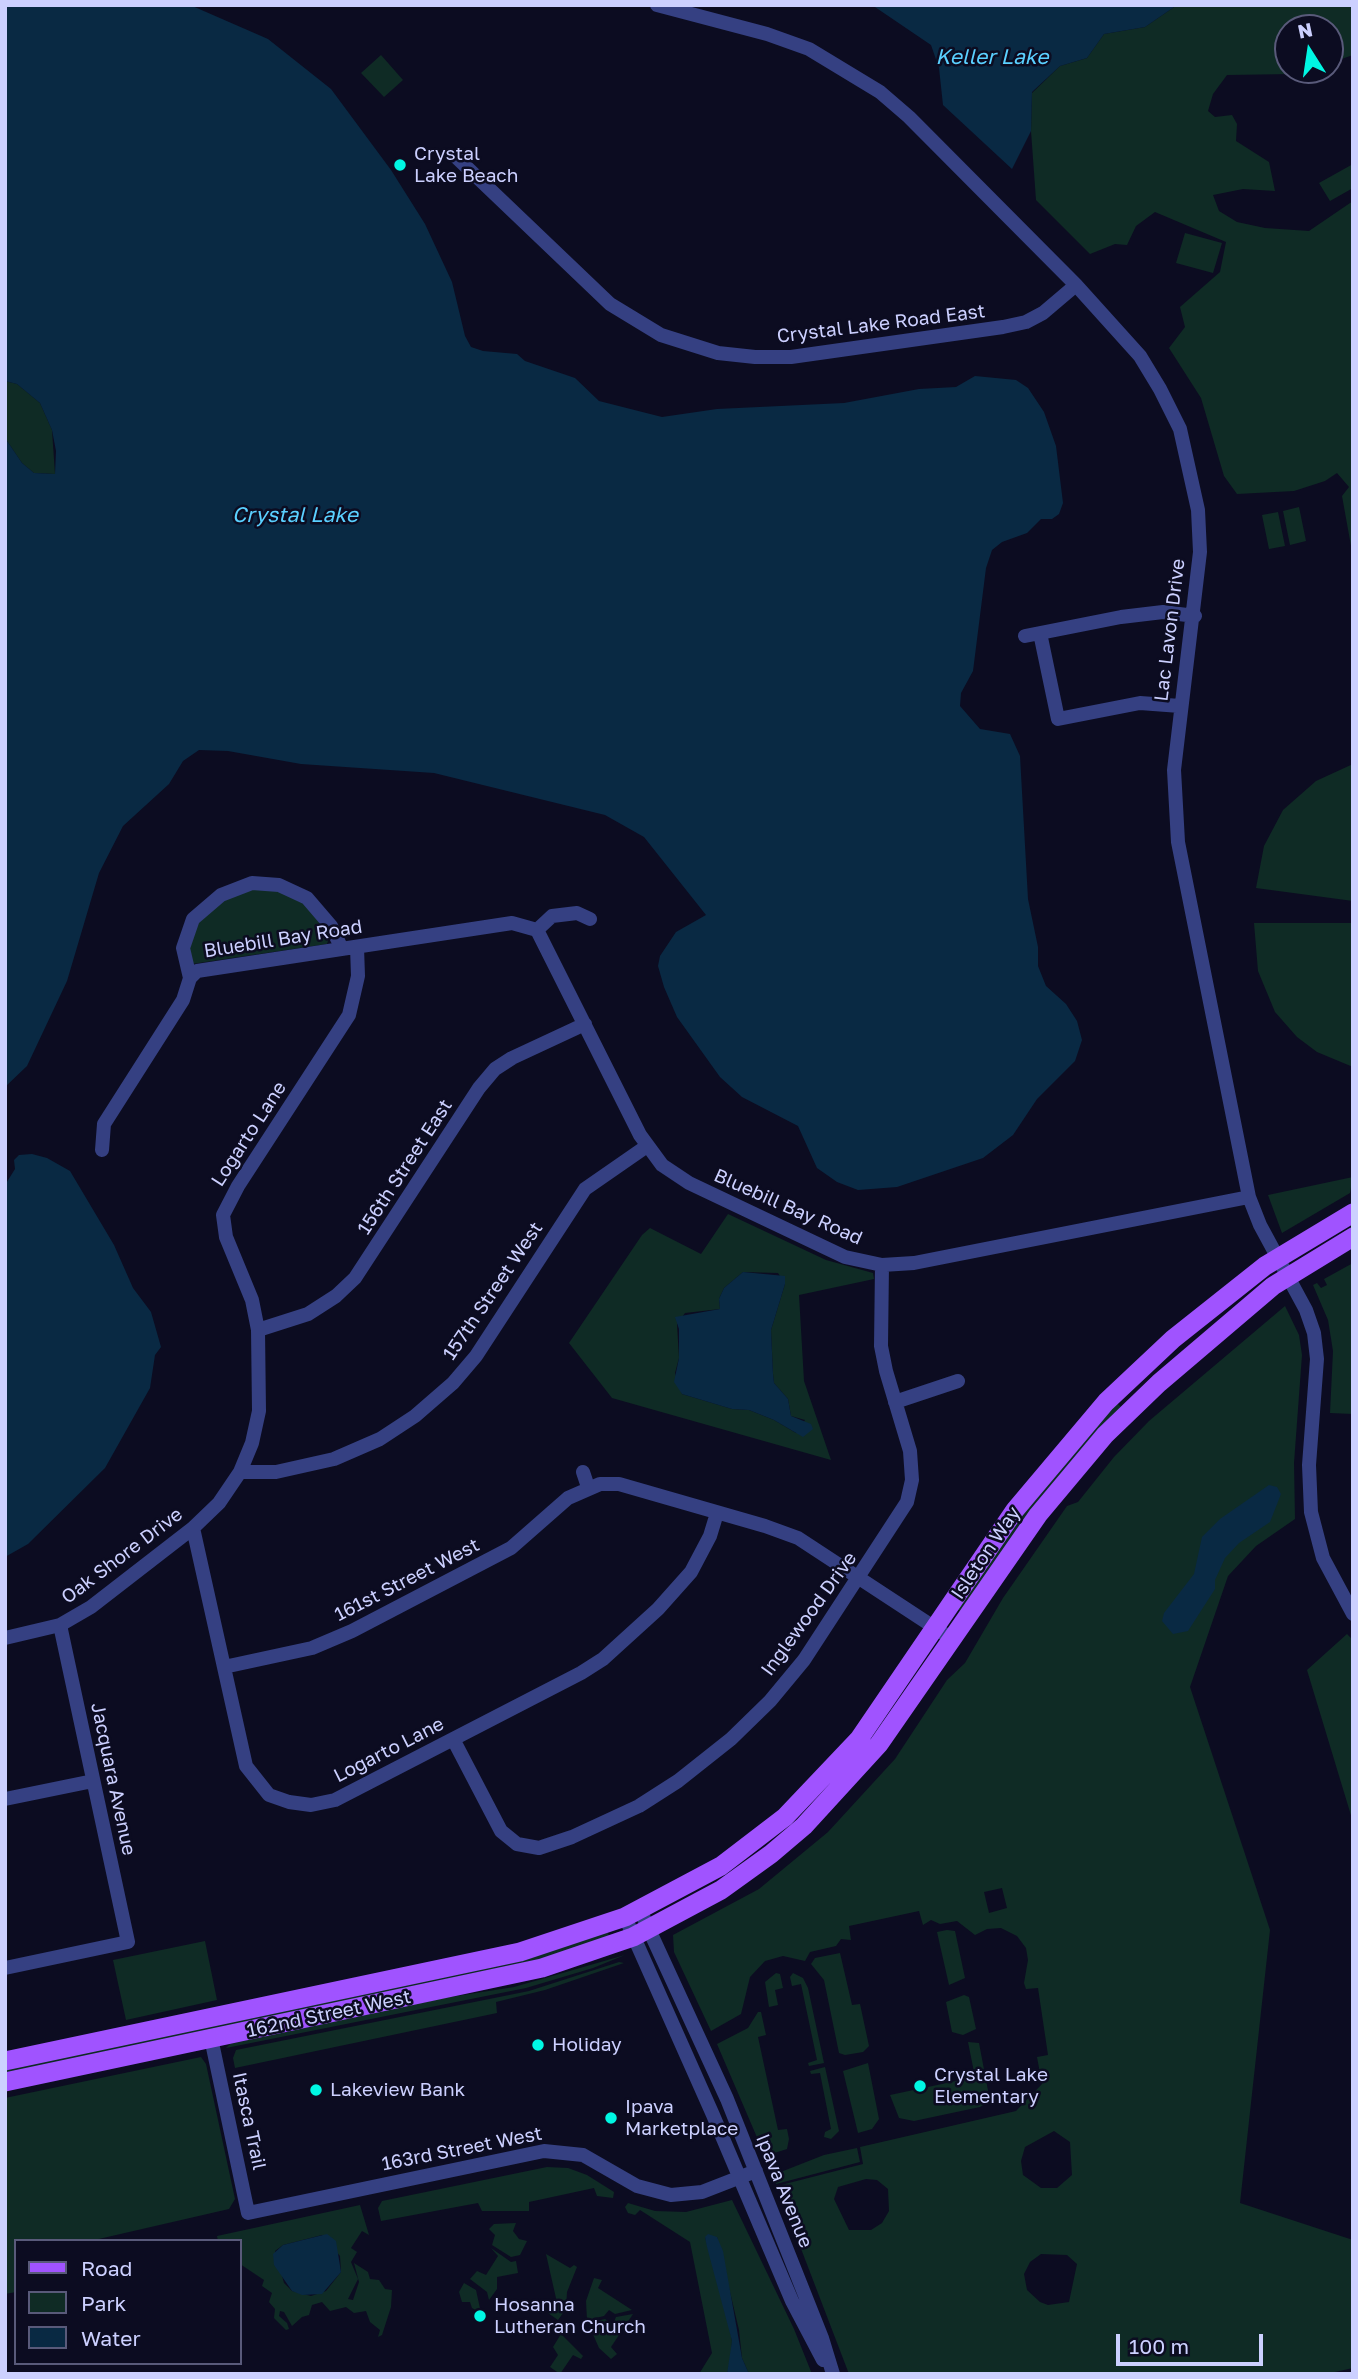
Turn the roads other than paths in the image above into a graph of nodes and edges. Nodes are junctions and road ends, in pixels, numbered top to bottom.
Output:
1 (657, 5) edge
2 (455, 156) dead end
3 (1076, 285) junction
4 (1195, 616) junction
5 (1180, 706) junction
6 (590, 919) dead end
7 (537, 930) junction
8 (357, 947) junction
9 (342, 949) junction
10 (190, 978) junction
11 (585, 1024) junction
12 (647, 1146) junction
13 (102, 1150) dead end
14 (1249, 1197) junction
15 (1353, 1213) edge
16 (1353, 1237) edge
17 (882, 1265) junction
18 (1283, 1266) junction
19 (258, 1330) junction
20 (958, 1381) dead end
21 (895, 1402) junction
22 (240, 1472) junction
23 (717, 1513) junction
24 (192, 1528) junction
25 (859, 1579) junction
26 (1353, 1614) edge
27 (60, 1625) junction
28 (935, 1628) junction
29 (5, 1638) edge
30 (952, 1639) junction
31 (224, 1667) junction
32 (453, 1739) junction
33 (93, 1781) junction
34 (5, 1799) edge
35 (632, 1914) junction
36 (641, 1933) junction
37 (5, 1968) edge
38 (211, 2038) junction
39 (5, 2061) edge
40 (5, 2082) edge
41 (756, 2171) junction
42 (739, 2178) junction
43 (248, 2213) joint
44 (832, 2374) edge

1 - 3 street, Lac Lavon Drive
2 - 3 street, Crystal Lake Road East
3 - 4 street, Lac Lavon Drive
4 - 5 street, Lac Lavon Drive
4 - 5 street
5 - 14 street, Lac Lavon Drive
6 - 7 street
7 - 8 street, Bluebill Bay Road
7 - 11 street, Bluebill Bay Road
8 - 9 street, Bluebill Bay Road
8 - 19 street, Logarto Lane
9 - 10 street, Bluebill Bay Road
9 - 10 street
10 - 13 street, Bluebill Bay Road
11 - 12 street, Bluebill Bay Road
11 - 19 street, 156th Street East
12 - 17 street, Bluebill Bay Road
12 - 22 street, 157th Street West
14 - 17 street, Bluebill Bay Road
14 - 18 street, Lac Lavon Drive
15 - 18 main road, Isleton Way
16 - 18 main road, Isleton Way
17 - 21 street, Inglewood Drive
18 - 26 street, Lac Lavon Drive
18 - 28 main road, Isleton Way
18 - 30 main road, Isleton Way
19 - 22 street, Logarto Lane
20 - 21 street
21 - 25 street, Inglewood Drive
22 - 24 street, Oak Shore Drive
23 - 25 street, 161st Street West
23 - 31 street, 161st Street West
23 - 32 street, Logarto Lane
24 - 27 street, Oak Shore Drive
24 - 31 street, Logarto Lane
25 - 28 street, 161st Street West
25 - 32 street, Inglewood Drive
27 - 29 street, Oak Shore Drive
27 - 33 street, Jacquara Avenue
28 - 30 street, 161st Street West
28 - 35 main road, Isleton Way
30 - 36 main road, Isleton Way
31 - 32 street, Logarto Lane
33 - 34 street
33 - 37 street, Jacquara Avenue
35 - 36 street, Ipava Avenue
35 - 39 main road, 162nd Street West
36 - 38 main road, 162nd Street West
36 - 41 street, Ipava Avenue
36 - 42 street, Ipava Avenue
38 - 40 main road, 162nd Street West
38 - 43 street, Itasca Trail
41 - 42 street, 163rd Street West
41 - 44 street, Ipava Avenue
42 - 43 street, 163rd Street West
42 - 44 street, Ipava Avenue

